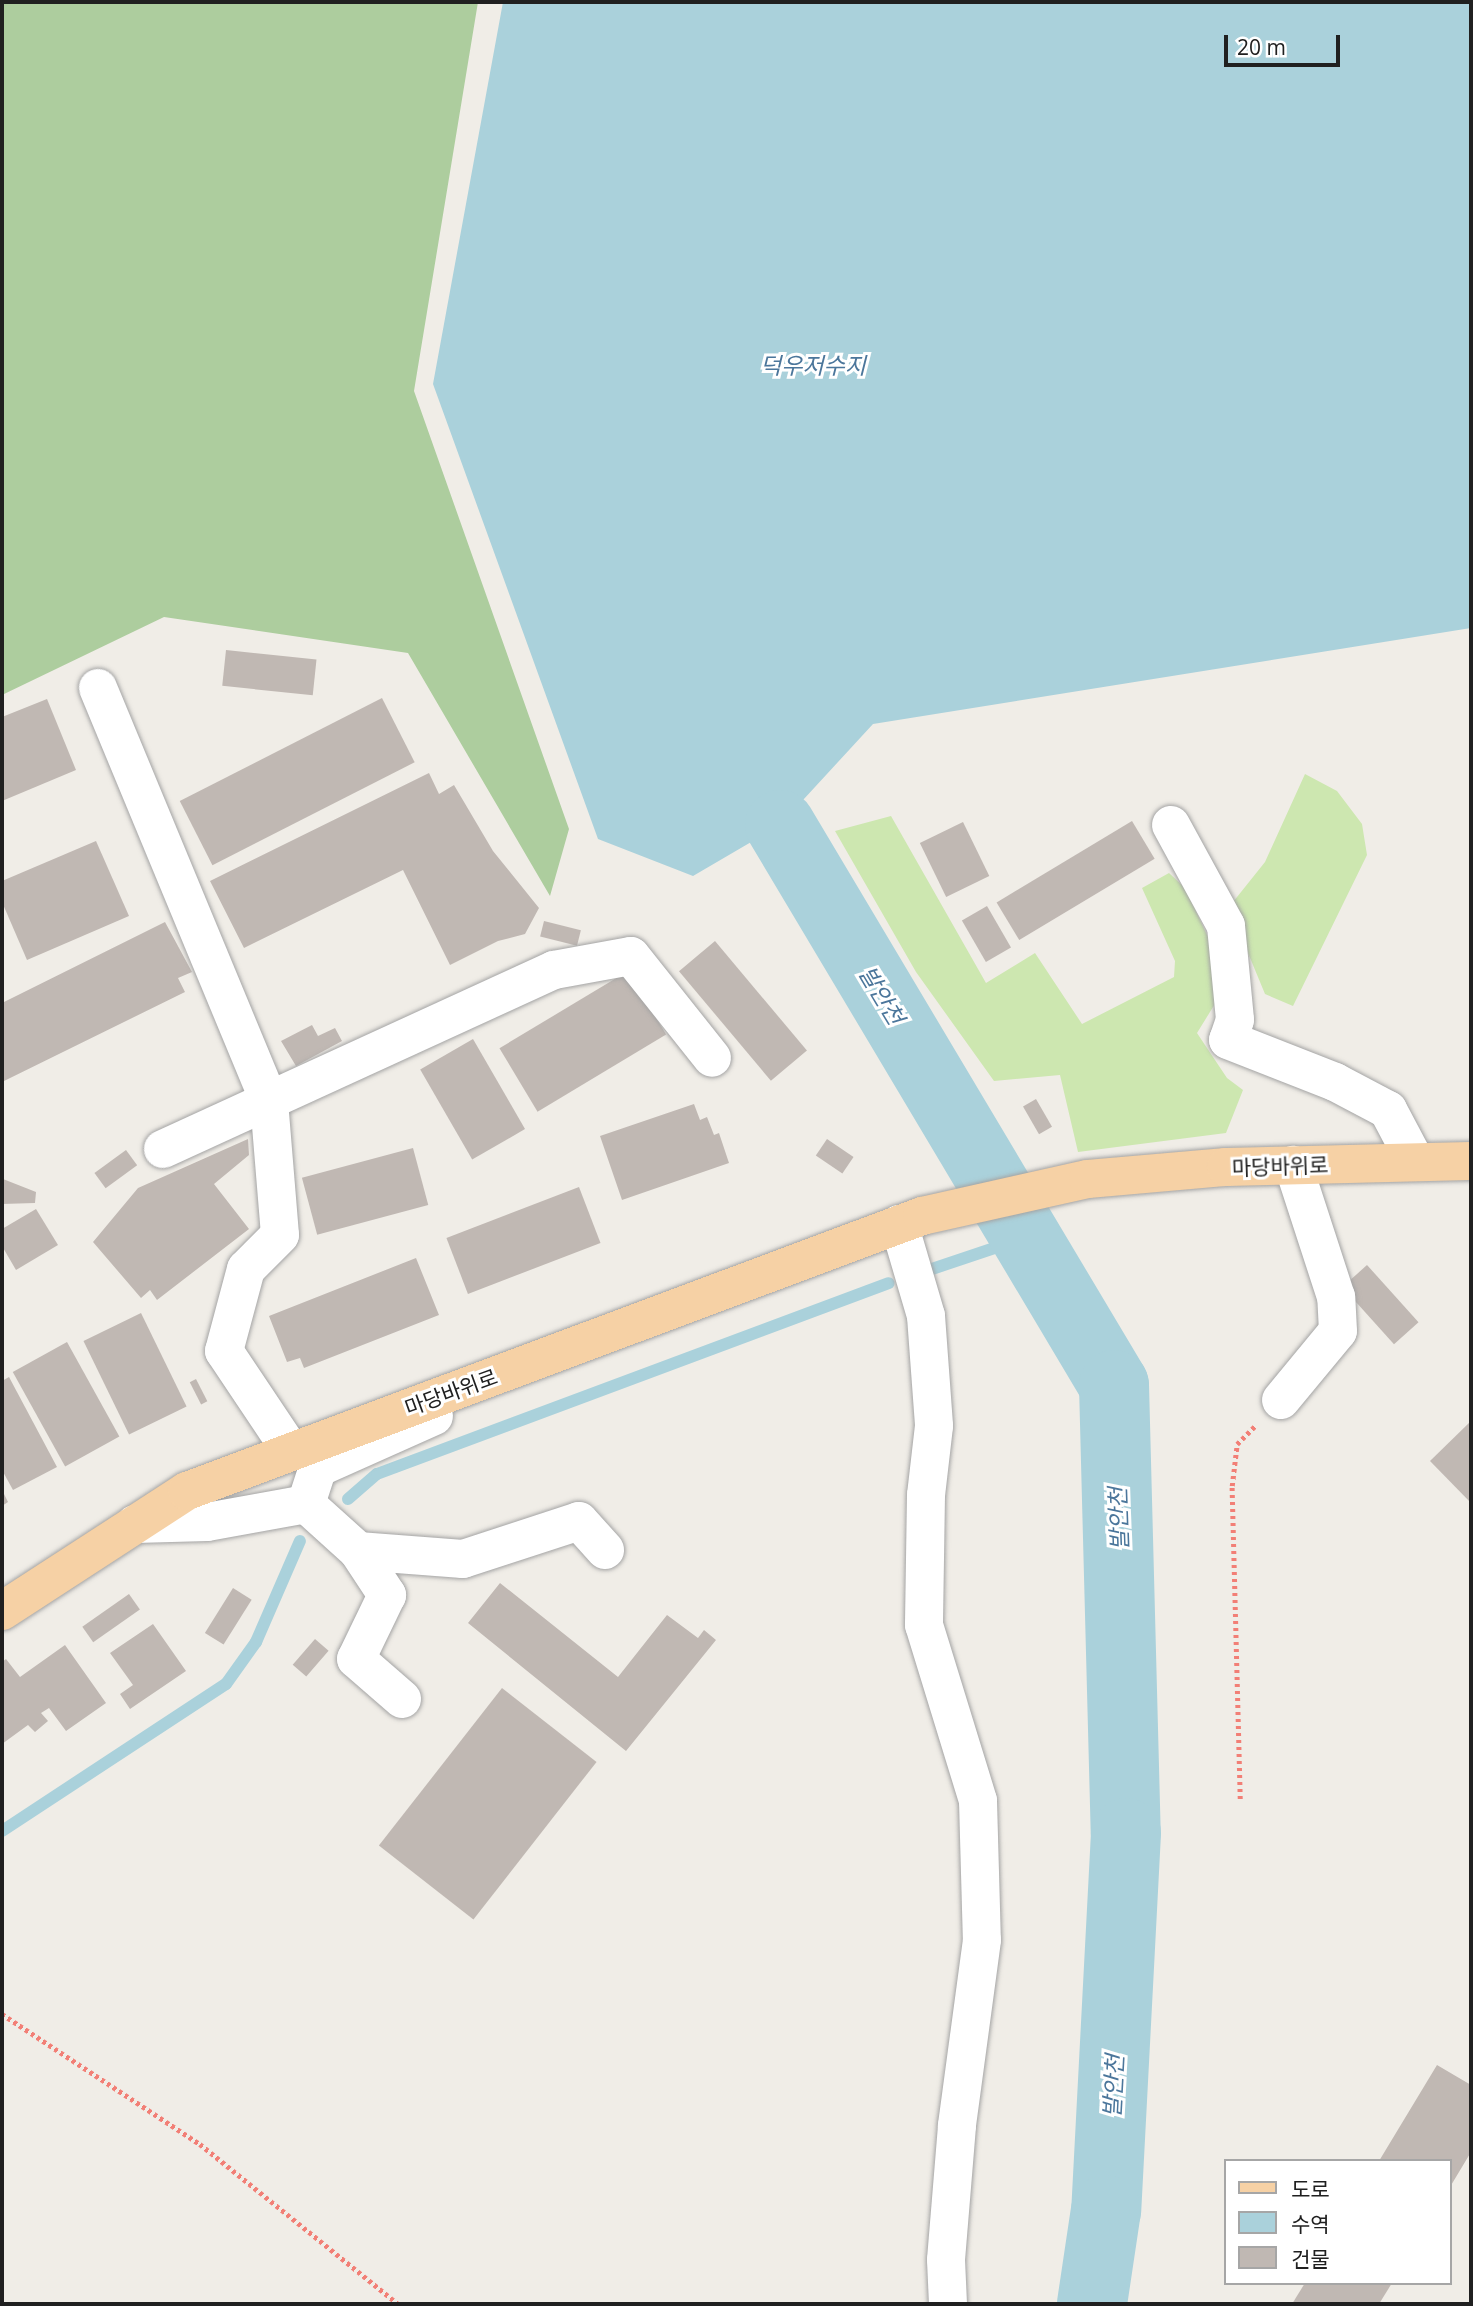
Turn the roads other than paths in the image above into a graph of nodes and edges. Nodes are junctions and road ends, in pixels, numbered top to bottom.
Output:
1 (98, 688) dead end
2 (1171, 825) dead end
3 (712, 1058) dead end
4 (269, 1101) junction
5 (163, 1149) dead end
6 (1415, 1161) junction
7 (1471, 1161) edge
8 (1293, 1165) junction
9 (910, 1220) junction
10 (464, 1387) junction
11 (1281, 1400) road end
12 (291, 1451) junction
13 (306, 1504) junction
14 (135, 1524) junction
15 (605, 1549) dead end
16 (358, 1551) junction
17 (2, 1611) edge
18 (402, 1699) dead end
19 (948, 2304) edge

1 - 4 street
2 - 6 street
3 - 4 street
4 - 5 street
4 - 12 street
6 - 7 main road, 마당바위로
6 - 8 main road, 마당바위로
8 - 9 main road, 마당바위로
8 - 11 street
9 - 10 main road, 마당바위로
9 - 19 street
10 - 12 main road, 마당바위로
10 - 13 street
12 - 14 main road, 마당바위로
13 - 14 street
13 - 16 street
14 - 17 main road, 마당바위로
15 - 16 street
16 - 18 street

